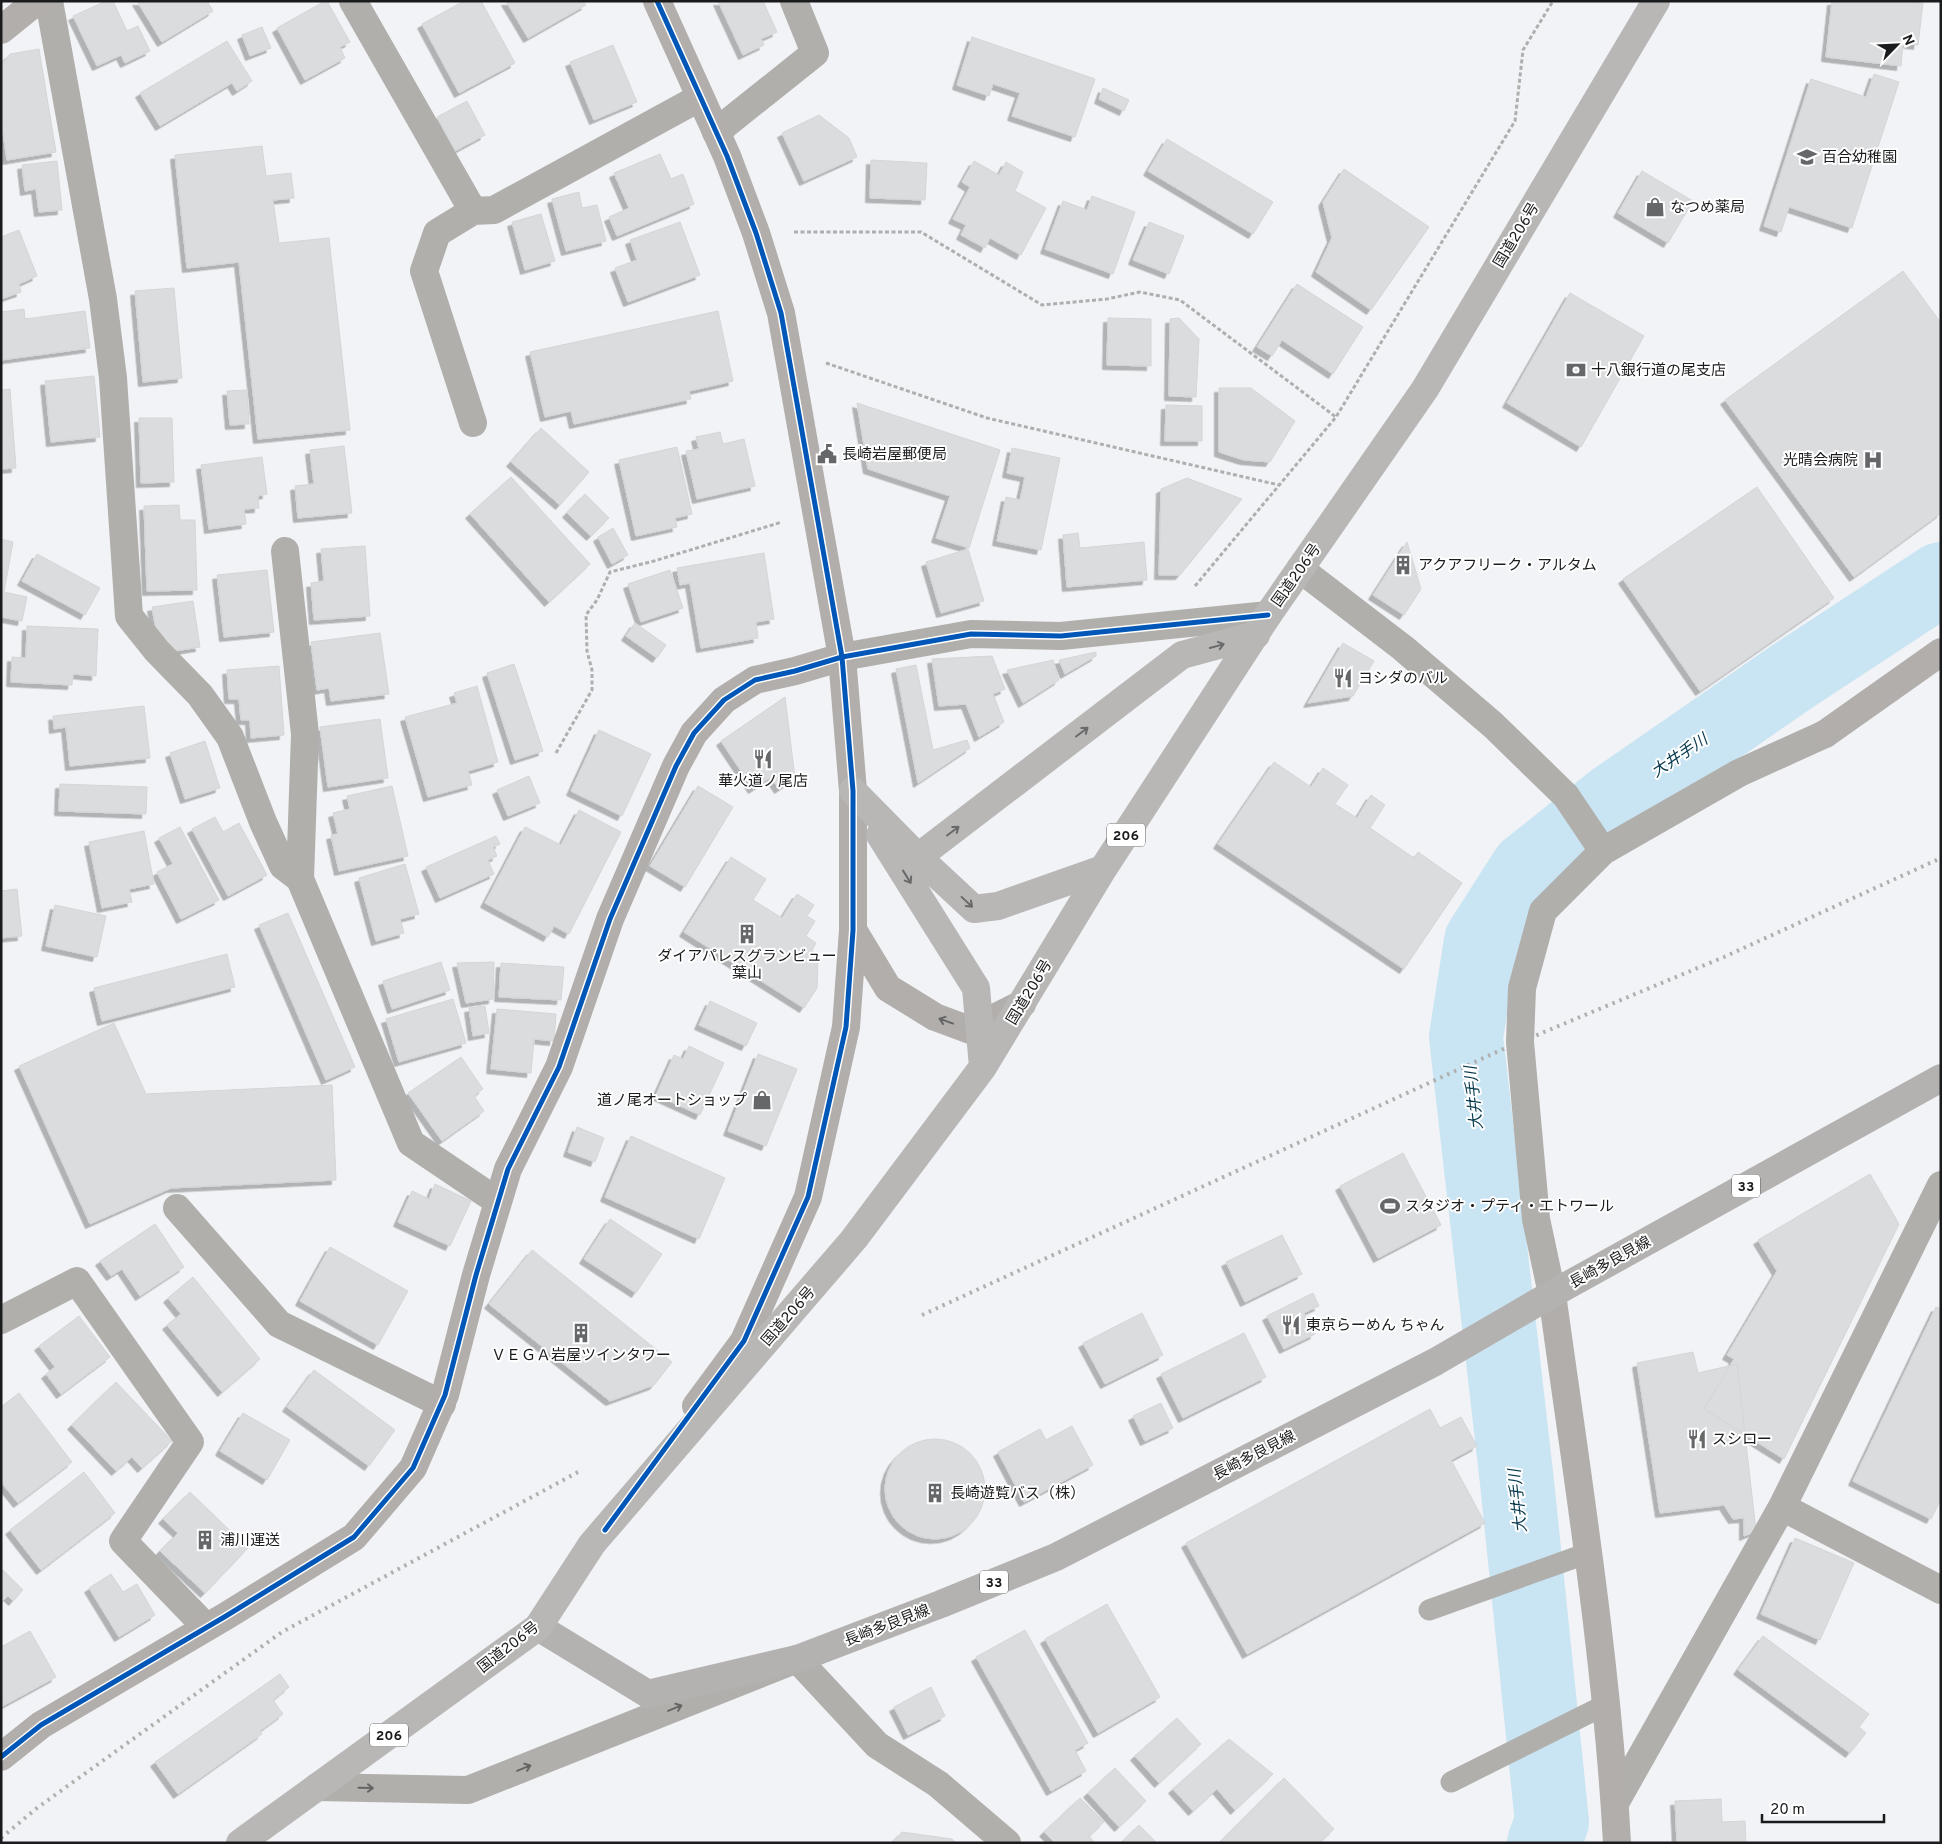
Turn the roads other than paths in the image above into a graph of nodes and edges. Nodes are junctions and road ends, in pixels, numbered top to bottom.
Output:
1 (37, 1) edge
2 (49, 1) edge
3 (353, 1) edge
4 (657, 1) edge
5 (794, 1) edge
6 (1656, 1) edge
7 (1, 30) edge
8 (699, 98) junction
9 (716, 132) junction
10 (473, 211) junction
11 (472, 422) dead end
12 (284, 551) dead end
13 (1300, 569) junction
14 (1262, 625) junction
15 (1941, 652) edge
16 (842, 657) junction
17 (853, 791) junction
18 (1599, 846) junction
19 (918, 857) junction
20 (1103, 869) junction
21 (300, 879) junction
22 (854, 930) junction
23 (1022, 1004) junction
24 (979, 1025) junction
25 (983, 1067) junction
26 (1941, 1078) edge
27 (1941, 1185) edge
28 (497, 1201) junction
29 (177, 1208) dead end
30 (1552, 1294) junction
31 (1, 1320) edge
32 (442, 1404) junction
33 (1782, 1507) junction
34 (606, 1530) junction
35 (1586, 1553) junction
36 (1941, 1590) edge
37 (1429, 1610) dead end
38 (538, 1626) junction
39 (206, 1627) junction
40 (797, 1659) junction
41 (1604, 1706) junction
42 (1, 1757) edge
43 (1451, 1782) dead end
44 (317, 1787) junction
45 (1615, 1803) junction
46 (240, 1843) edge
47 (1007, 1843) edge
48 (1617, 1843) edge

1 - 7 street
2 - 21 street
3 - 10 street
4 - 8 street
5 - 9 street
6 - 13 highway, 国道206号 / 206
8 - 9 street
8 - 10 street
9 - 16 street
10 - 11 street
12 - 21 street
13 - 14 highway, 国道206号 / 206
13 - 18 street
14 - 16 street
19 -> 14 highway
14 - 20 highway, 国道206号 / 206
15 - 18 street
16 - 17 street
16 - 28 street
17 - 19 highway
17 - 22 street
17 -> 24 highway
18 - 30 street
19 -> 20 highway
20 - 23 highway, 国道206号 / 206
21 - 28 street
24 -> 22 street
22 - 34 street
23 - 24 street
23 - 25 highway, 国道206号 / 206
24 - 25 highway
25 - 34 highway, 国道206号 / 206
26 - 30 main road, 長崎多良見線 / 33
27 - 33 street
28 - 32 street
29 - 32 street
30 - 35 street
30 - 40 main road, 長崎多良見線 / 33
31 - 39 street
32 - 39 street
33 - 36 street
33 - 45 street
34 - 38 highway, 国道206号 / 206
35 - 37 lane
35 - 41 street
38 - 40 main road, 長崎多良見線 / 33
38 - 44 highway, 国道206号 / 206
39 - 42 street
44 -> 40 street
40 - 47 street
41 - 43 lane
41 - 45 street
44 - 46 highway, 国道206号 / 206
45 - 48 street

